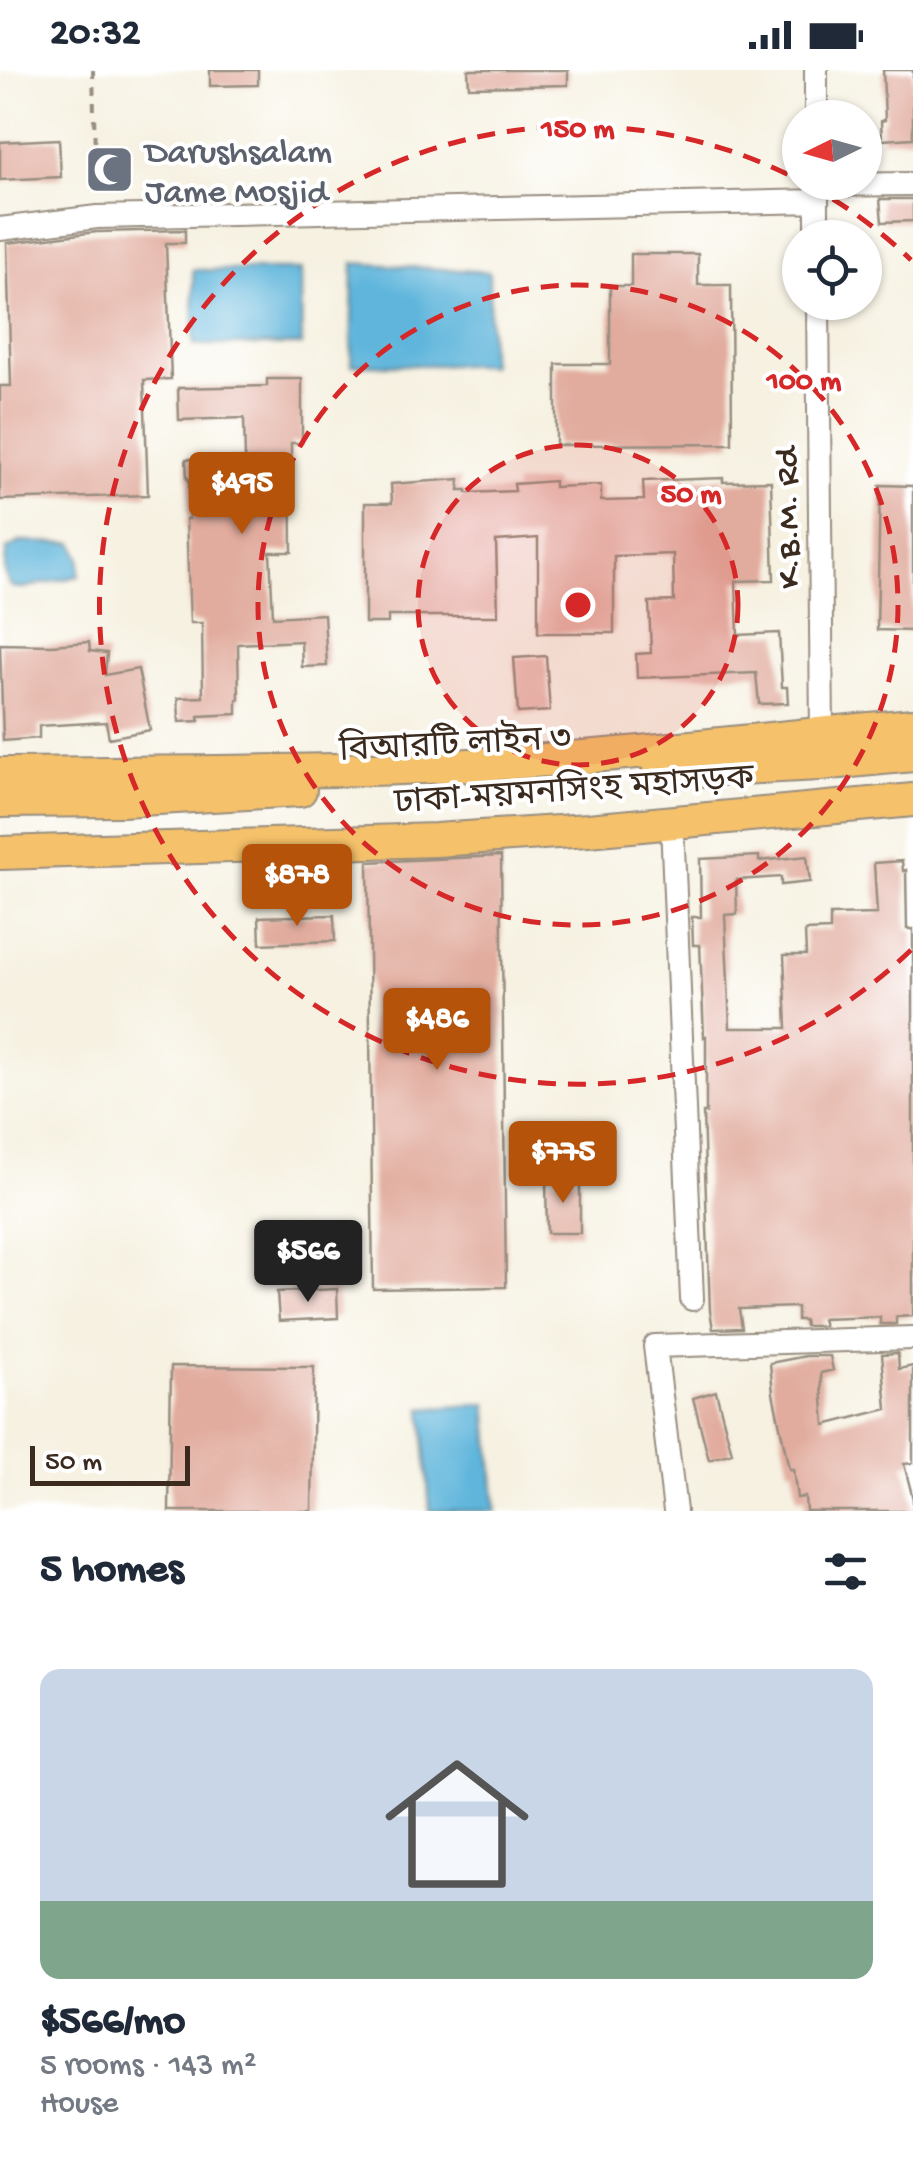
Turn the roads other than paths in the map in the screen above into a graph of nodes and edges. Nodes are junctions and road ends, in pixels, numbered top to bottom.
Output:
1 (816, 70) edge
2 (816, 100) edge
3 (913, 184) edge
4 (882, 186) edge
5 (782, 191) edge
6 (0, 229) edge
7 (818, 320) edge
8 (913, 724) edge
9 (822, 733) junction
10 (913, 755) edge
11 (0, 774) edge
12 (913, 800) edge
13 (0, 801) edge
14 (672, 823) junction
15 (0, 853) edge
16 (692, 1299) dead end
17 (913, 1338) edge
18 (676, 1511) edge

1 - 2 street
3 - 4 street
5 - 6 street
7 - 9 street, K.B.M. Rd
8 - 9 highway, ঢাকা-ময়মনসিংহ মহাসড়ক
9 - 11 highway, ঢাকা-ময়মনসিংহ মহাসড়ক
10 - 13 highway, বিআরটি লাইন ৩
12 - 14 highway, ঢাকা-ময়মনসিংহ মহাসড়ক
14 - 15 highway, ঢাকা-ময়মনসিংহ মহাসড়ক
14 - 16 street
17 - 18 street

